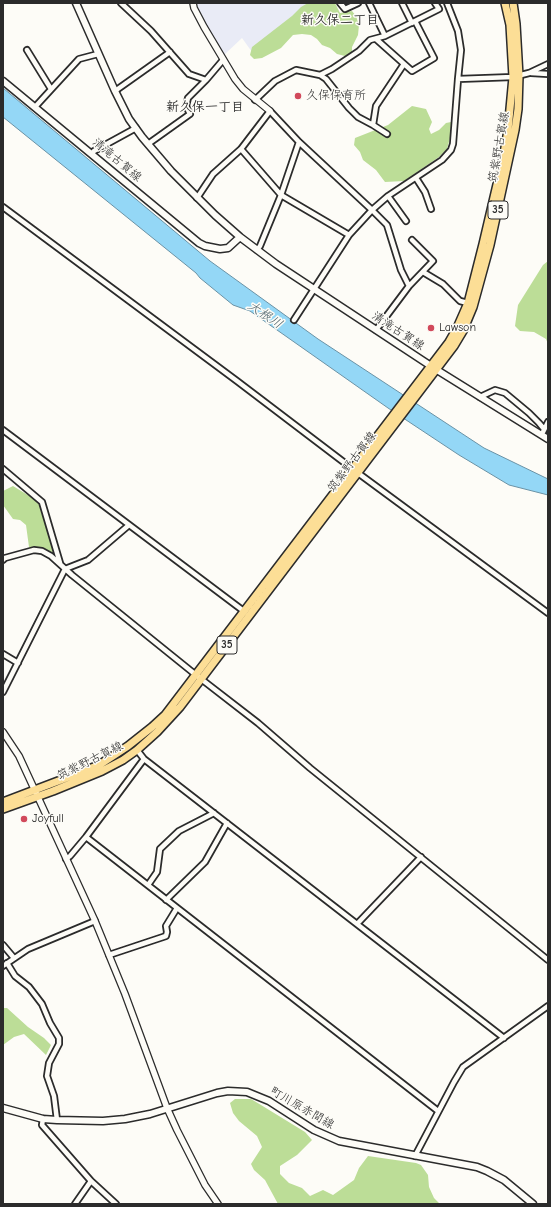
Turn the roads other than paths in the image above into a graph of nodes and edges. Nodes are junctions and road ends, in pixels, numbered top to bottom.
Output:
1 (76, 3) edge
2 (121, 3) edge
3 (193, 3) edge
4 (340, 3) edge
5 (358, 3) edge
6 (369, 3) edge
7 (402, 3) edge
8 (435, 3) edge
9 (447, 3) edge
10 (506, 3) edge
11 (513, 3) edge
12 (414, 22) junction
13 (386, 36) junction
14 (376, 39) junction
15 (27, 50) dead end
16 (170, 52) junction
17 (98, 54) junction
18 (223, 60) junction
19 (404, 64) junction
20 (548, 64) edge
21 (529, 73) junction
22 (548, 74) edge
23 (320, 75) junction
24 (516, 76) junction
25 (458, 79) junction
26 (3, 80) edge
27 (206, 80) junction
28 (51, 89) junction
29 (115, 91) junction
30 (255, 100) junction
31 (35, 107) junction
32 (270, 111) junction
33 (372, 125) junction
34 (136, 128) junction
35 (387, 134) dead end
36 (299, 142) junction
37 (148, 144) junction
38 (241, 148) junction
39 (92, 154) junction
40 (416, 178) junction
41 (280, 195) junction
42 (388, 196) junction
43 (197, 198) junction
44 (3, 207) edge
45 (431, 209) dead end
46 (372, 210) junction
47 (406, 220) dead end
48 (349, 235) junction
49 (240, 237) junction
50 (412, 240) dead end
51 (257, 250) junction
52 (423, 272) junction
53 (409, 286) junction
54 (314, 289) junction
55 (468, 303) junction
56 (294, 320) dead end
57 (376, 330) junction
58 (434, 368) junction
59 (480, 397) junction
60 (548, 422) edge
61 (3, 430) edge
62 (545, 434) edge
63 (3, 469) edge
64 (355, 471) junction
65 (129, 525) junction
66 (3, 560) edge
67 (60, 563) junction
68 (65, 569) junction
69 (247, 613) junction
70 (548, 613) edge
71 (3, 654) edge
72 (18, 664) junction
73 (199, 677) junction
74 (3, 692) edge
75 (3, 732) edge
76 (137, 750) junction
77 (144, 759) junction
78 (35, 794) junction
79 (3, 802) edge
80 (3, 809) edge
81 (214, 813) junction
82 (228, 823) junction
83 (86, 837) junction
84 (421, 857) junction
85 (66, 859) junction
86 (148, 885) junction
87 (166, 900) junction
88 (176, 908) junction
89 (95, 921) junction
90 (357, 924) junction
91 (3, 945) edge
92 (109, 954) junction
93 (14, 958) junction
94 (548, 960) edge
95 (5, 965) edge
96 (548, 1006) edge
97 (504, 1038) junction
98 (3, 1108) edge
99 (167, 1108) junction
100 (438, 1111) junction
101 (43, 1119) junction
102 (57, 1120) junction
103 (415, 1156) junction
104 (91, 1181) junction
105 (75, 1204) edge
106 (116, 1204) edge
107 (218, 1204) edge
108 (533, 1204) edge

1 - 17 main road, 清滝古賀線
2 - 16 street
3 - 18 street
4 - 5 street
6 - 13 street
7 - 12 street
8 - 12 street
9 - 25 street
10 - 24 main road, 筑紫野古賀線 / 35
11 - 24 main road, 筑紫野古賀線 / 35
12 - 13 street
12 - 19 street
13 - 14 street
14 - 19 street
14 - 23 street
15 - 28 street
16 - 27 street
16 - 29 street
17 - 28 street
17 - 29 main road, 清滝古賀線
18 - 27 street
18 - 30 street
19 - 33 street
20 - 21 street
21 - 22 street
21 - 24 street
23 - 30 street
23 - 33 street
24 - 25 street
24 - 55 main road, 筑紫野古賀線 / 35
24 - 58 main road, 筑紫野古賀線 / 35
25 - 40 street
26 - 31 main road, 清滝古賀線
27 - 37 street
28 - 31 street
29 - 34 main road, 清滝古賀線
30 - 32 street
31 - 39 main road, 清滝古賀線
32 - 36 street
32 - 38 street
33 - 35 street
34 - 37 main road, 清滝古賀線
34 - 39 street
36 - 41 street
36 - 46 street
37 - 43 main road, 清滝古賀線
38 - 41 street
38 - 43 street
39 - 49 main road, 清滝古賀線
40 - 42 street
40 - 45 street
41 - 48 street
41 - 51 street
42 - 46 street
42 - 47 street
43 - 49 main road, 清滝古賀線
44 - 64 street
46 - 48 street
46 - 53 street
48 - 54 street
49 - 51 main road, 清滝古賀線
50 - 52 street
51 - 54 main road, 清滝古賀線
52 - 53 street
52 - 55 street
53 - 57 street
54 - 56 street
54 - 57 main road, 清滝古賀線
55 - 58 main road, 筑紫野古賀線 / 35
57 - 58 main road, 清滝古賀線
58 - 59 main road, 清滝古賀線
58 - 64 main road, 筑紫野古賀線 / 35
59 - 62 main road, 清滝古賀線
59 - 62 street
60 - 62 street
61 - 65 street
63 - 67 street
64 - 69 main road, 筑紫野古賀線 / 35
64 - 70 street
65 - 68 street
65 - 69 street
66 - 67 street
67 - 68 street
68 - 72 street
68 - 73 street
69 - 73 main road, 筑紫野古賀線 / 35
71 - 72 street
72 - 74 street
73 - 76 main road, 筑紫野古賀線 / 35
73 - 78 main road, 筑紫野古賀線 / 35
73 - 84 street
75 - 78 street
76 - 77 street
76 - 78 main road, 筑紫野古賀線 / 35
77 - 81 street
77 - 83 street
78 - 79 main road, 筑紫野古賀線 / 35
78 - 80 main road, 筑紫野古賀線 / 35
78 - 85 street
81 - 82 street
81 - 86 street
82 - 87 street
82 - 90 street
83 - 85 street
83 - 86 street
84 - 90 street
84 - 94 street
85 - 89 street
86 - 87 street
87 - 88 street
88 - 92 street
88 - 100 street
89 - 92 street
89 - 93 street
90 - 97 street
91 - 93 street
92 - 99 street
93 - 95 street
95 - 102 street
96 - 97 street
97 - 100 street
98 - 101 main road, 町川原赤間線
99 - 102 main road, 町川原赤間線
99 - 103 main road, 町川原赤間線
99 - 107 street
100 - 103 street
101 - 102 main road, 町川原赤間線
101 - 104 street
103 - 108 main road, 町川原赤間線
104 - 105 street
104 - 106 street

